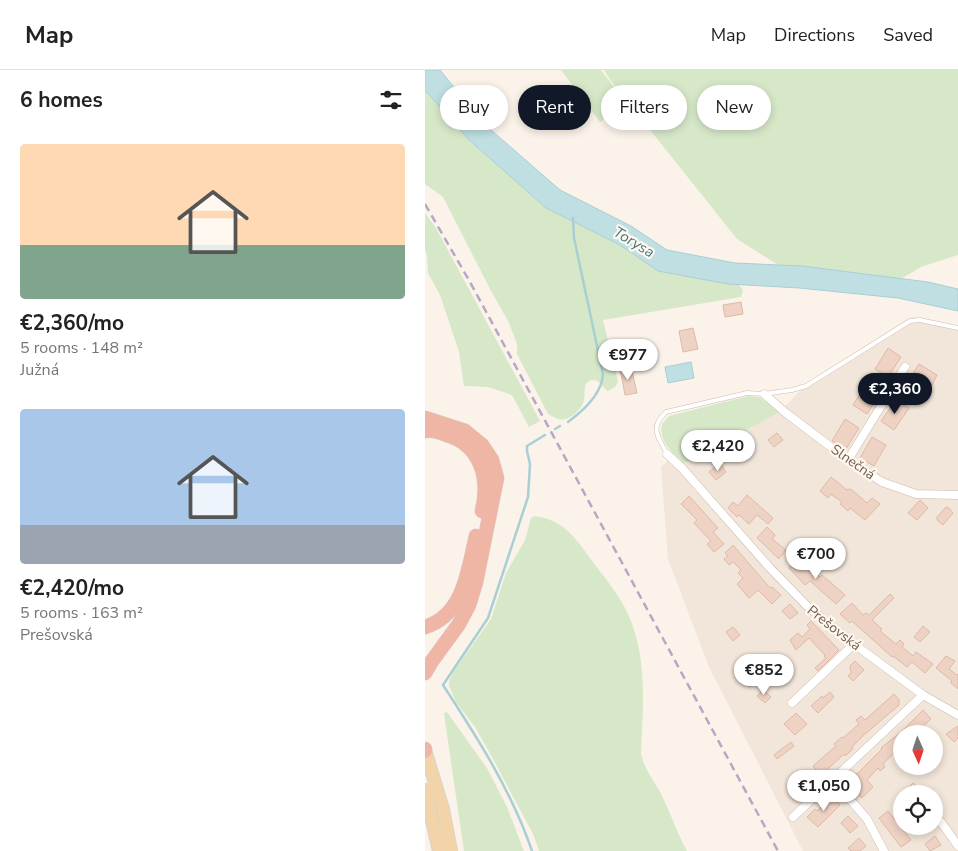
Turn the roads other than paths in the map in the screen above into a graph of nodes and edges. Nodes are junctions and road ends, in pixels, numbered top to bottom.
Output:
1 (958, 328) edge
2 (905, 367) dead end
3 (764, 394) junction
4 (425, 418) edge
5 (425, 431) edge
6 (667, 454) joint
7 (847, 460) junction
8 (958, 495) edge
9 (425, 627) edge
10 (854, 644) junction
11 (425, 673) edge
12 (923, 694) junction
13 (792, 703) dead end
14 (958, 714) edge
15 (425, 750) edge
16 (833, 780) junction
17 (425, 790) edge
18 (793, 817) dead end
19 (943, 825) edge
20 (958, 846) edge
21 (439, 851) edge
22 (451, 851) edge
23 (884, 851) edge
24 (951, 851) edge

1 - 3 lane
2 - 7 street
3 - 6 lane
3 - 7 street, Slnečná
4 - 11 highway
5 - 9 highway
6 - 10 street, Prešovská
7 - 8 street, Slnečná
10 - 12 street, Prešovská
10 - 13 street
12 - 14 street, Prešovská
12 - 16 street
15 - 22 main road
16 - 18 street
16 - 23 street
17 - 21 main road
19 - 20 street
20 - 24 street

